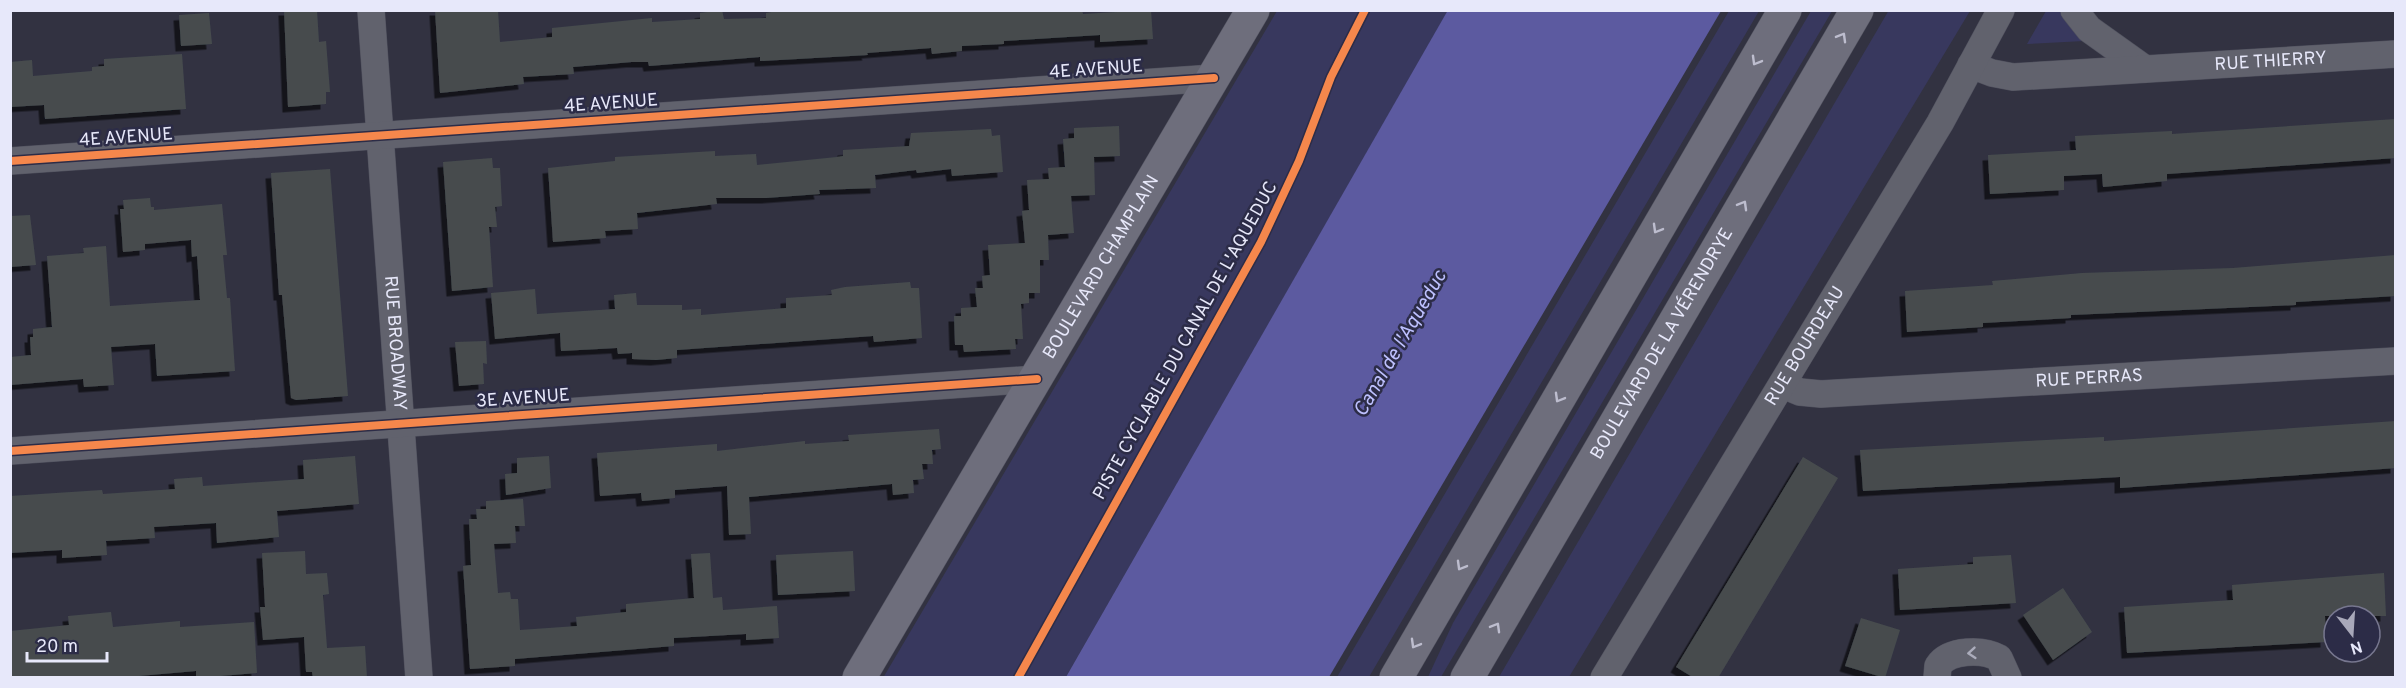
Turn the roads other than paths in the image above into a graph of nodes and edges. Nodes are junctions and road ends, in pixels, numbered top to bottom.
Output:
1 (371, 10) edge
2 (1253, 10) edge
3 (1785, 10) edge
4 (1857, 10) edge
5 (2001, 10) edge
6 (2074, 10) edge
7 (2396, 54) edge
8 (1971, 65) junction
9 (2145, 69) junction
10 (1214, 78) junction
11 (381, 136) junction
12 (10, 161) edge
13 (2396, 361) edge
14 (1037, 379) junction
15 (1783, 385) junction
16 (401, 423) junction
17 (10, 451) edge
18 (419, 678) edge
19 (859, 678) edge
20 (1396, 678) edge
21 (1467, 678) edge
22 (1604, 678) edge
23 (1937, 678) edge
24 (2008, 678) edge

1 - 11 street, RUE BROADWAY
2 - 10 main road, BOULEVARD CHAMPLAIN
3 -> 20 main road
21 -> 4 main road, BOULEVARD DE LA VÉRENDRYE
5 - 8 street, RUE BOURDEAU
6 - 9 street
7 - 9 street, RUE THIERRY
8 - 9 street, RUE THIERRY
8 - 15 street, RUE BOURDEAU
10 - 11 street, 4E AVENUE
10 - 14 main road, BOULEVARD CHAMPLAIN
11 - 12 street, 4E AVENUE
11 - 16 street, RUE BROADWAY
13 - 15 street, RUE PERRAS
14 - 16 street, 3E AVENUE
14 - 19 main road, BOULEVARD CHAMPLAIN
15 - 22 street, RUE BOURDEAU
16 - 17 street, 3E AVENUE
16 - 18 street, RUE BROADWAY
24 -> 23 street

